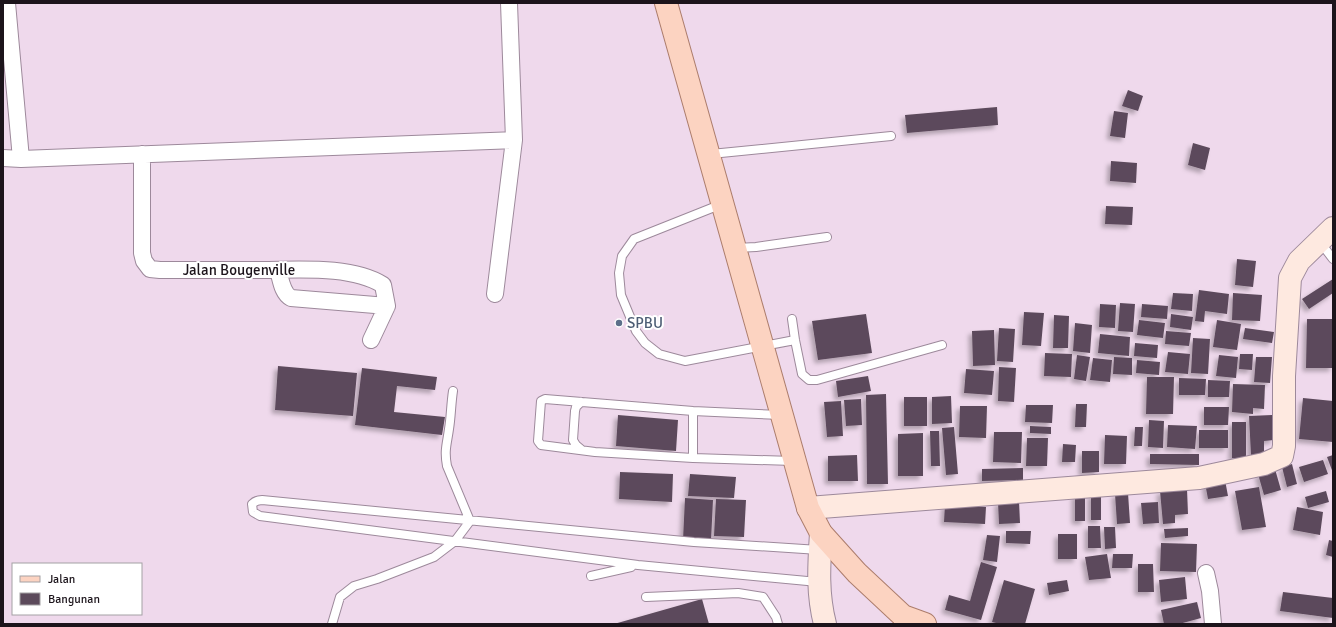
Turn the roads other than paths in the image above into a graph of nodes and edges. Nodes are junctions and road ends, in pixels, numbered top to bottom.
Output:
1 (6, 3) edge
2 (509, 3) edge
3 (666, 3) edge
4 (891, 136) dead end
5 (514, 140) junction
6 (142, 154) junction
7 (708, 154) junction
8 (3, 158) edge
9 (21, 159) junction
10 (722, 204) junction
11 (1326, 234) edge
12 (827, 237) dead end
13 (735, 248) junction
14 (1333, 259) edge
15 (278, 270) junction
16 (495, 294) dead end
17 (387, 306) junction
18 (792, 320) dead end
19 (371, 340) dead end
20 (795, 340) junction
21 (942, 344) dead end
22 (762, 346) junction
23 (452, 391) dead end
24 (581, 402) junction
25 (693, 411) junction
26 (782, 415) junction
27 (582, 450) junction
28 (693, 458) junction
29 (794, 461) junction
30 (808, 508) junction
31 (470, 521) junction
32 (455, 540) junction
33 (820, 542) junction
34 (638, 565) junction
35 (1206, 573) dead end
36 (591, 576) dead end
37 (818, 582) junction
38 (646, 597) dead end
39 (905, 620) edge
40 (332, 624) edge
41 (778, 624) edge
42 (826, 624) edge
43 (925, 624) edge
44 (1213, 624) edge

1 - 9 street
2 - 5 street
3 - 7 main road
4 - 7 lane
5 - 6 street
5 - 16 street
6 - 9 street
6 - 15 street, Jalan Bougenville
7 - 10 main road
8 - 9 street
10 - 13 main road
10 - 22 lane
11 - 14 lane
11 - 30 street
12 - 13 lane
13 - 22 main road
15 - 17 street
15 - 17 street, Jalan Bougenville
17 - 19 street
18 - 20 lane
20 - 21 lane
20 - 22 lane
22 - 26 main road
23 - 31 lane
24 - 25 lane
24 - 27 lane
24 - 27 lane
25 - 26 lane
25 - 28 lane
26 - 29 main road
27 - 28 lane
28 - 29 lane
29 - 30 main road
30 - 33 main road
31 - 32 lane
31 - 32 lane
31 - 33 lane
32 - 34 lane
32 - 40 lane
33 - 37 street
33 - 39 main road
34 - 36 lane
34 - 37 lane
35 - 44 street
37 - 42 street
38 - 41 lane
39 - 43 main road

